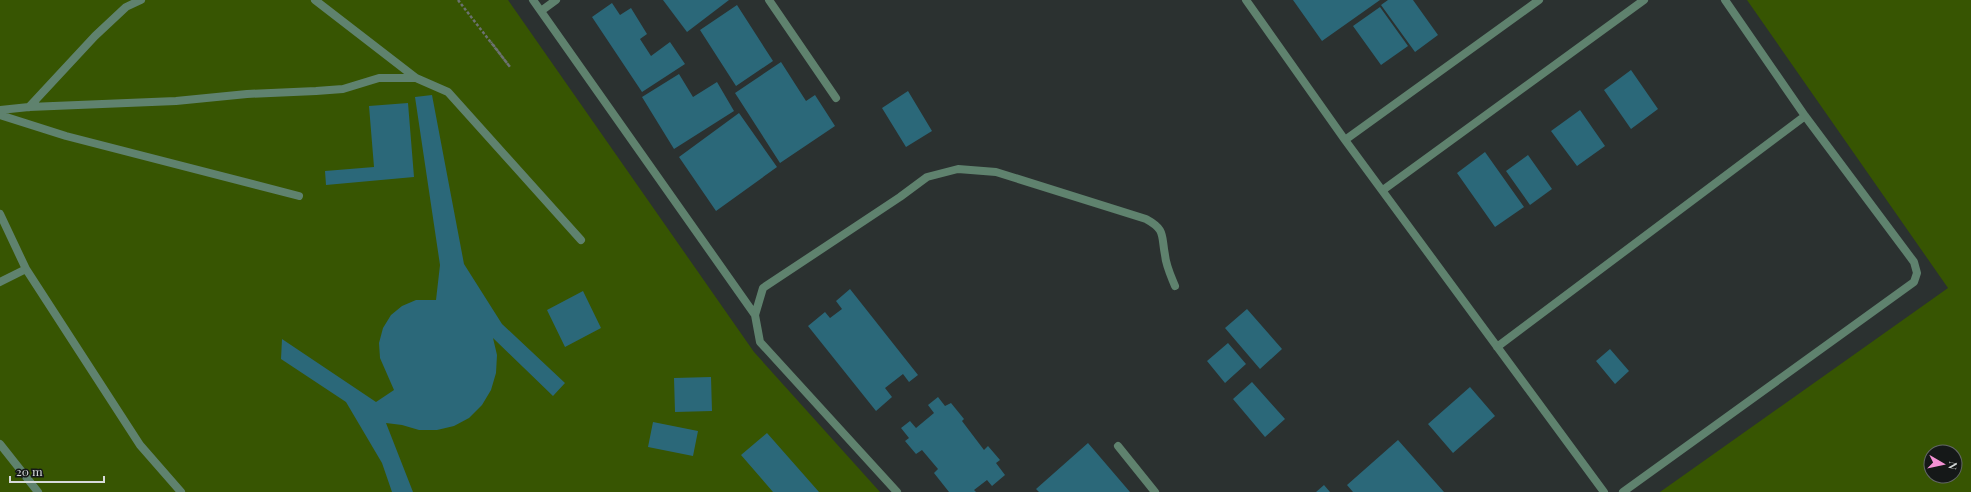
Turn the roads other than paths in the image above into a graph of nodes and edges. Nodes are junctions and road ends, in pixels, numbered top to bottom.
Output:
1 (142, 0) edge
2 (316, 0) edge
3 (533, 0) edge
4 (556, 0) edge
5 (769, 0) edge
6 (1246, 0) edge
7 (1539, 0) edge
8 (1644, 0) edge
9 (1725, 0) edge
10 (540, 11) junction
11 (416, 78) junction
12 (836, 98) dead end
13 (29, 107) junction
14 (0, 110) edge
15 (0, 115) edge
16 (1805, 116) junction
17 (1345, 140) junction
18 (1383, 190) junction
19 (299, 196) dead end
20 (0, 214) edge
21 (581, 240) dead end
22 (26, 269) junction
23 (0, 282) edge
24 (1175, 286) dead end
25 (754, 316) junction
26 (1497, 346) junction
27 (0, 444) edge
28 (1118, 446) dead end
29 (38, 492) edge
30 (181, 492) edge
31 (897, 492) edge
32 (1155, 492) edge
33 (1604, 492) edge
34 (1624, 492) edge

1 - 13 street
2 - 11 street
3 - 10 street
4 - 10 street
5 - 12 street
6 - 17 street
7 - 17 street
8 - 18 street
9 - 16 street
10 - 25 street
11 - 13 street
11 - 21 street
13 - 14 street
15 - 19 street
16 - 26 street
16 - 34 street
17 - 18 street
18 - 26 street
20 - 22 street
22 - 23 street
22 - 30 street
24 - 25 street
25 - 31 street
26 - 33 street
27 - 29 street
28 - 32 street

